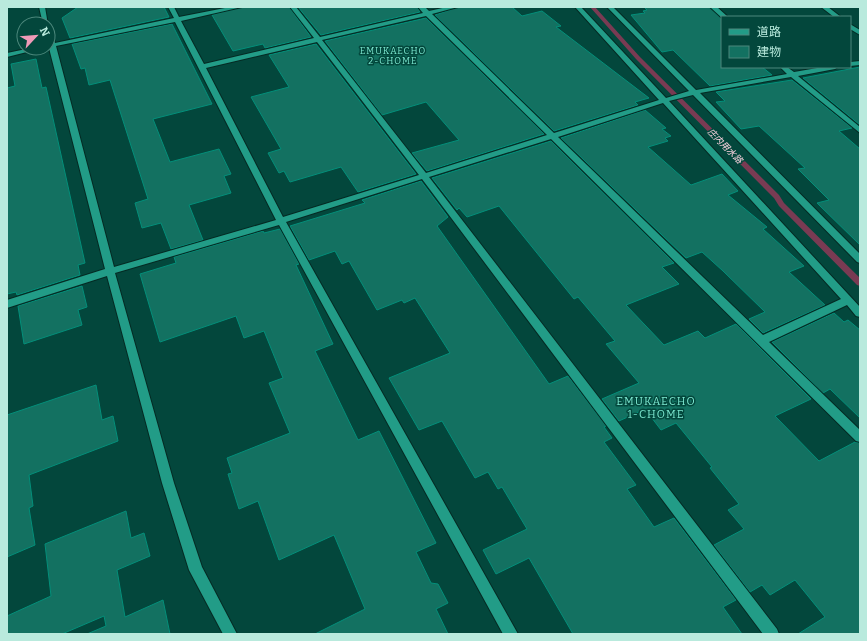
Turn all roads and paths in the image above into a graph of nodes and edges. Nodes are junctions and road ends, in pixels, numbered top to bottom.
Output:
1 (171, 7) edge
2 (239, 7) edge
3 (293, 7) edge
4 (455, 7) edge
5 (578, 7) edge
6 (610, 7) edge
7 (713, 7) edge
8 (824, 7) edge
9 (424, 10) edge
10 (723, 16) edge
11 (837, 16) edge
12 (178, 20) junction
13 (851, 27) edge
14 (860, 33) edge
15 (318, 39) junction
16 (56, 45) edge
17 (53, 56) edge
18 (202, 67) junction
19 (784, 68) edge
20 (830, 68) edge
21 (792, 75) junction
22 (694, 92) junction
23 (666, 100) junction
24 (860, 131) edge
25 (552, 135) junction
26 (424, 176) junction
27 (281, 221) junction
28 (860, 260) edge
29 (110, 271) junction
30 (848, 300) junction
31 (7, 304) edge
32 (860, 313) edge
33 (761, 341) junction
34 (860, 437) edge
35 (230, 634) edge
36 (511, 634) edge
37 (772, 634) edge

1 - 12 street
2 - 12 street
3 - 15 street
4 - 9 street
5 - 23 street
6 - 22 street
7 - 10 street
8 - 11 street
9 - 15 street
9 - 25 street
12 - 16 street
12 - 18 street
13 - 14 street
15 - 18 street
15 - 26 street
17 - 29 street
18 - 27 street
19 - 21 street
20 - 21 street
21 - 22 street
21 - 24 street
22 - 23 street
22 - 28 street
23 - 25 street
23 - 30 street
25 - 26 street
25 - 33 street
26 - 27 street
26 - 37 street
27 - 29 street
27 - 36 street
29 - 31 street
29 - 35 street
30 - 32 street
30 - 33 street
33 - 34 street

